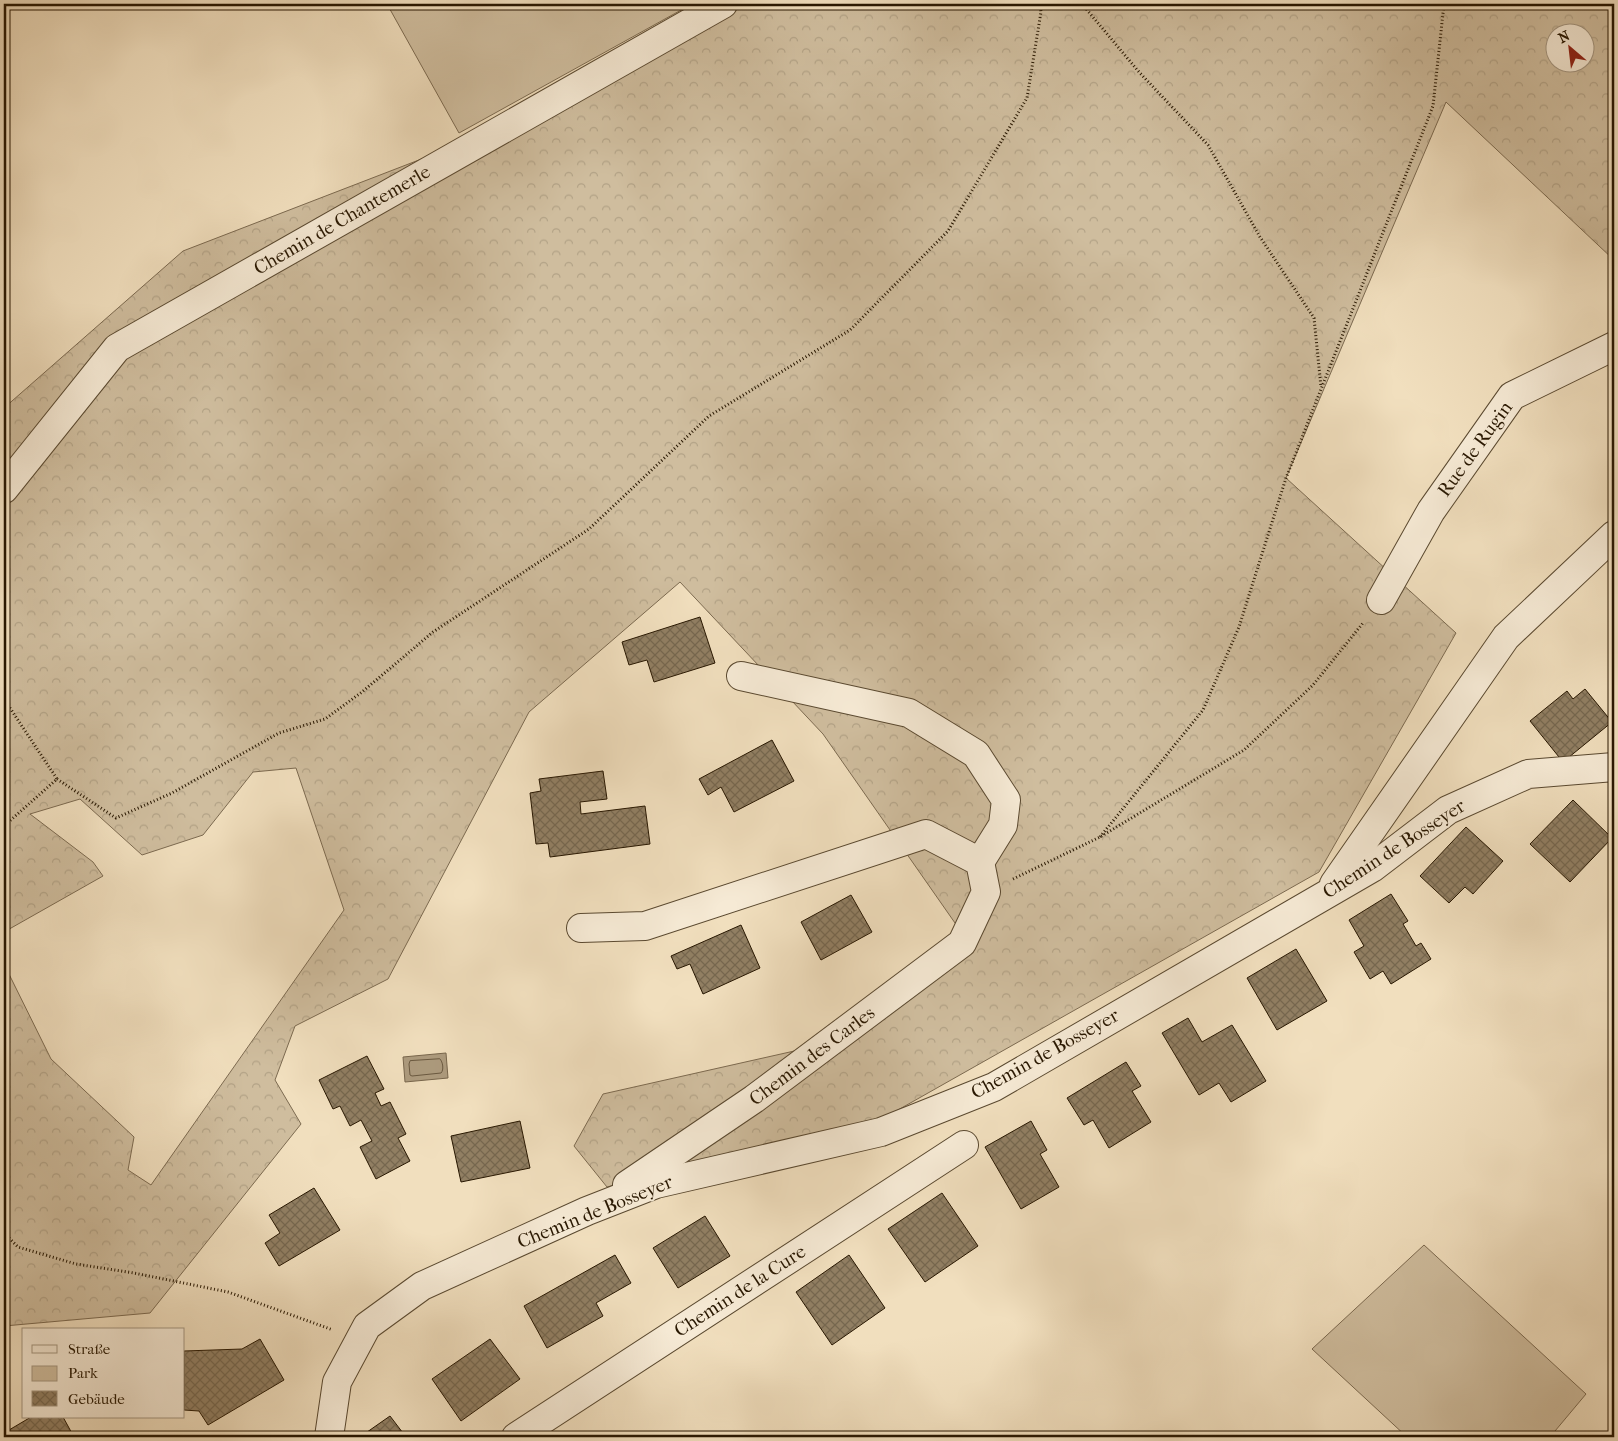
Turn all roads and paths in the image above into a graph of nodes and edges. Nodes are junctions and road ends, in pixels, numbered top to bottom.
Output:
1 (723, 4) edge
2 (1040, 4) edge
3 (1082, 4) edge
4 (1444, 4) edge
5 (1614, 346) edge
6 (1321, 389) junction
7 (4, 489) edge
8 (1614, 536) edge
9 (1381, 600) joint
10 (741, 676) dead end
11 (4, 699) edge
12 (1614, 767) edge
13 (57, 779) junction
14 (4, 826) edge
15 (1100, 836) junction
16 (980, 862) junction
17 (986, 892) junction
18 (1329, 892) junction
19 (581, 928) dead end
20 (964, 1145) dead end
21 (586, 1211) junction
22 (4, 1233) edge
23 (357, 1344) junction
24 (329, 1437) edge
25 (516, 1437) edge

1 - 7 street, Chemin de Chantemerle
2 - 13 path
3 - 6 path
4 - 6 path
5 - 9 street, Rue de Rugin
6 - 15 path
8 - 18 street
9 - 15 path
10 - 16 street
11 - 13 path
12 - 18 street, Chemin de Bosseyer
13 - 14 path
15 - 17 path
16 - 17 street
16 - 19 street
17 - 21 street, Chemin des Carles
18 - 21 street, Chemin de Bosseyer
20 - 25 street, Chemin de la Cure
21 - 23 street, Chemin de Bosseyer
22 - 23 path
23 - 24 street, Chemin de Bosseyer

